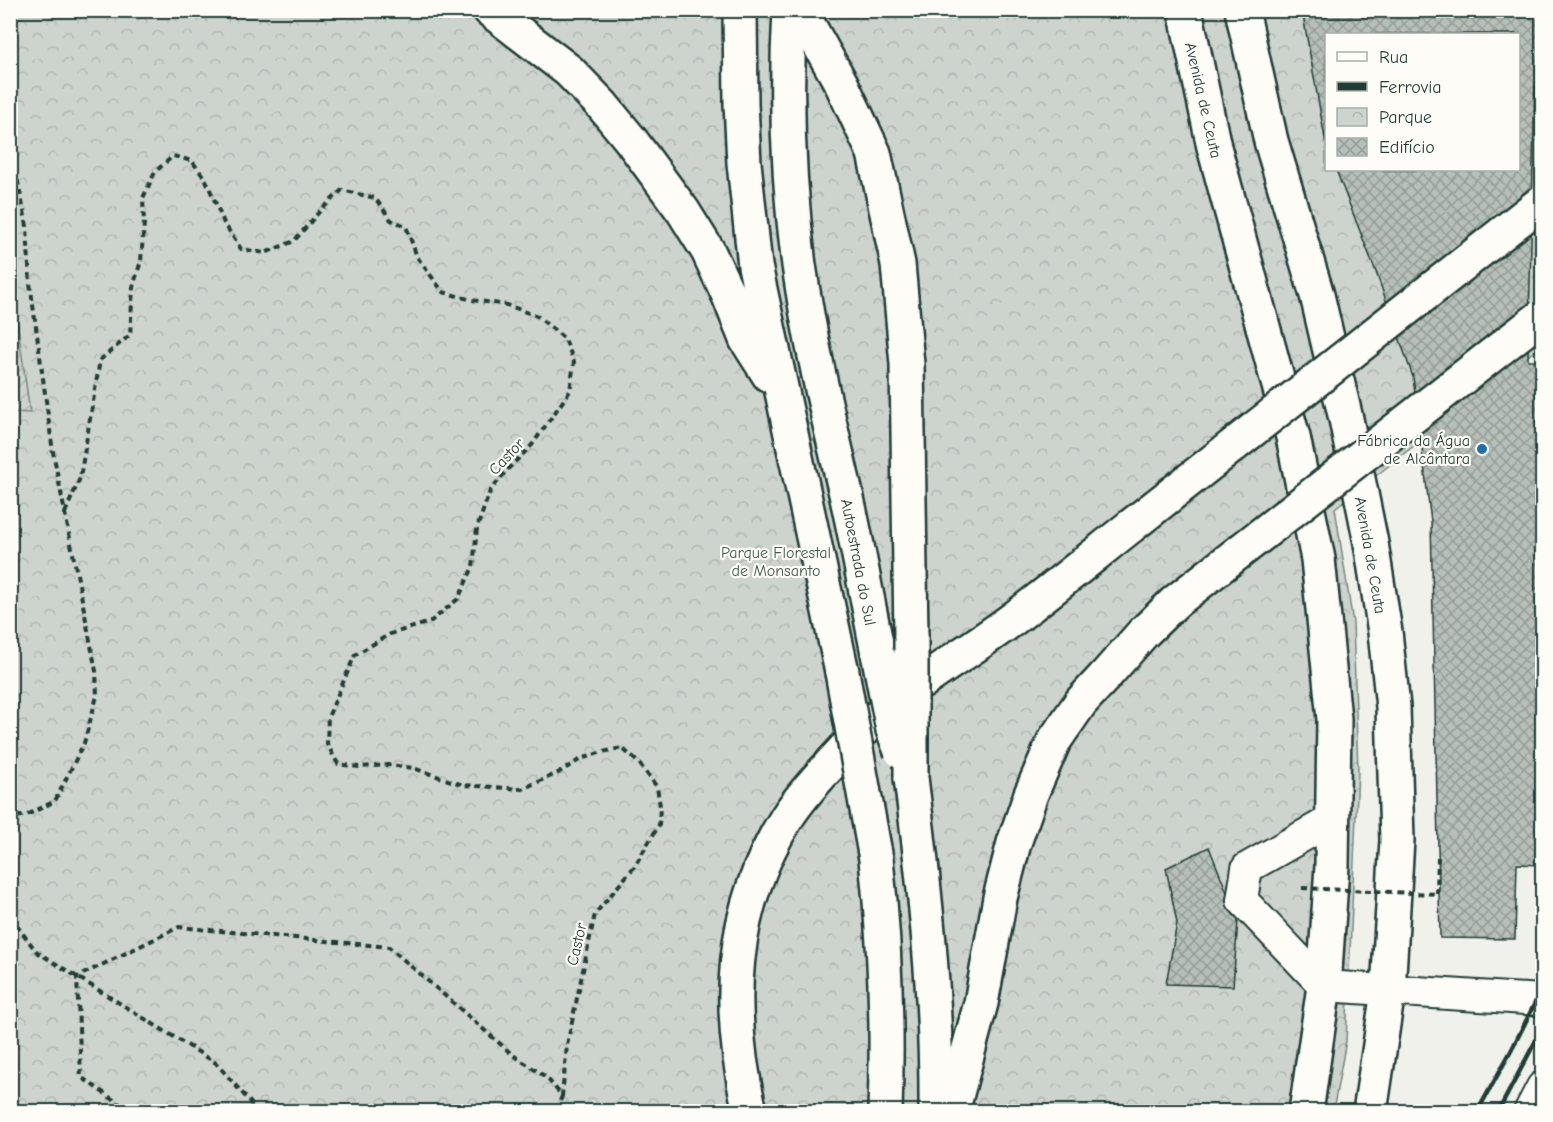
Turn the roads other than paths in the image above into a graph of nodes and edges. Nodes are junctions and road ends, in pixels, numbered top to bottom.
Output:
1 (490, 10) edge
2 (740, 10) edge
3 (790, 10) edge
4 (800, 10) edge
5 (1185, 10) edge
6 (1242, 10) edge
7 (1542, 202) edge
8 (1542, 316) edge
9 (785, 401) junction
10 (911, 778) junction
11 (1333, 819) junction
12 (1324, 986) junction
13 (1388, 991) junction
14 (1542, 1000) edge
15 (1542, 1087) edge
16 (750, 1112) edge
17 (885, 1112) edge
18 (936, 1112) edge
19 (952, 1112) edge
20 (1306, 1112) edge
21 (1370, 1112) edge
22 (1529, 1112) edge

1 - 9 highway
2 - 9 highway
3 - 10 highway, Autoestrada do Sul, bridge
4 - 10 highway, bridge
5 - 11 highway, Avenida de Ceuta
6 - 13 highway, Avenida de Ceuta
7 - 16 highway, bridge
8 - 19 highway, bridge
9 - 17 highway, bridge
10 - 18 highway, Autoestrada do Sul
11 - 12 highway, Avenida de Ceuta
11 - 12 street
12 - 13 street
12 - 20 highway, Avenida de Ceuta
13 - 14 street
13 - 21 highway, Avenida de Ceuta
15 - 22 street

